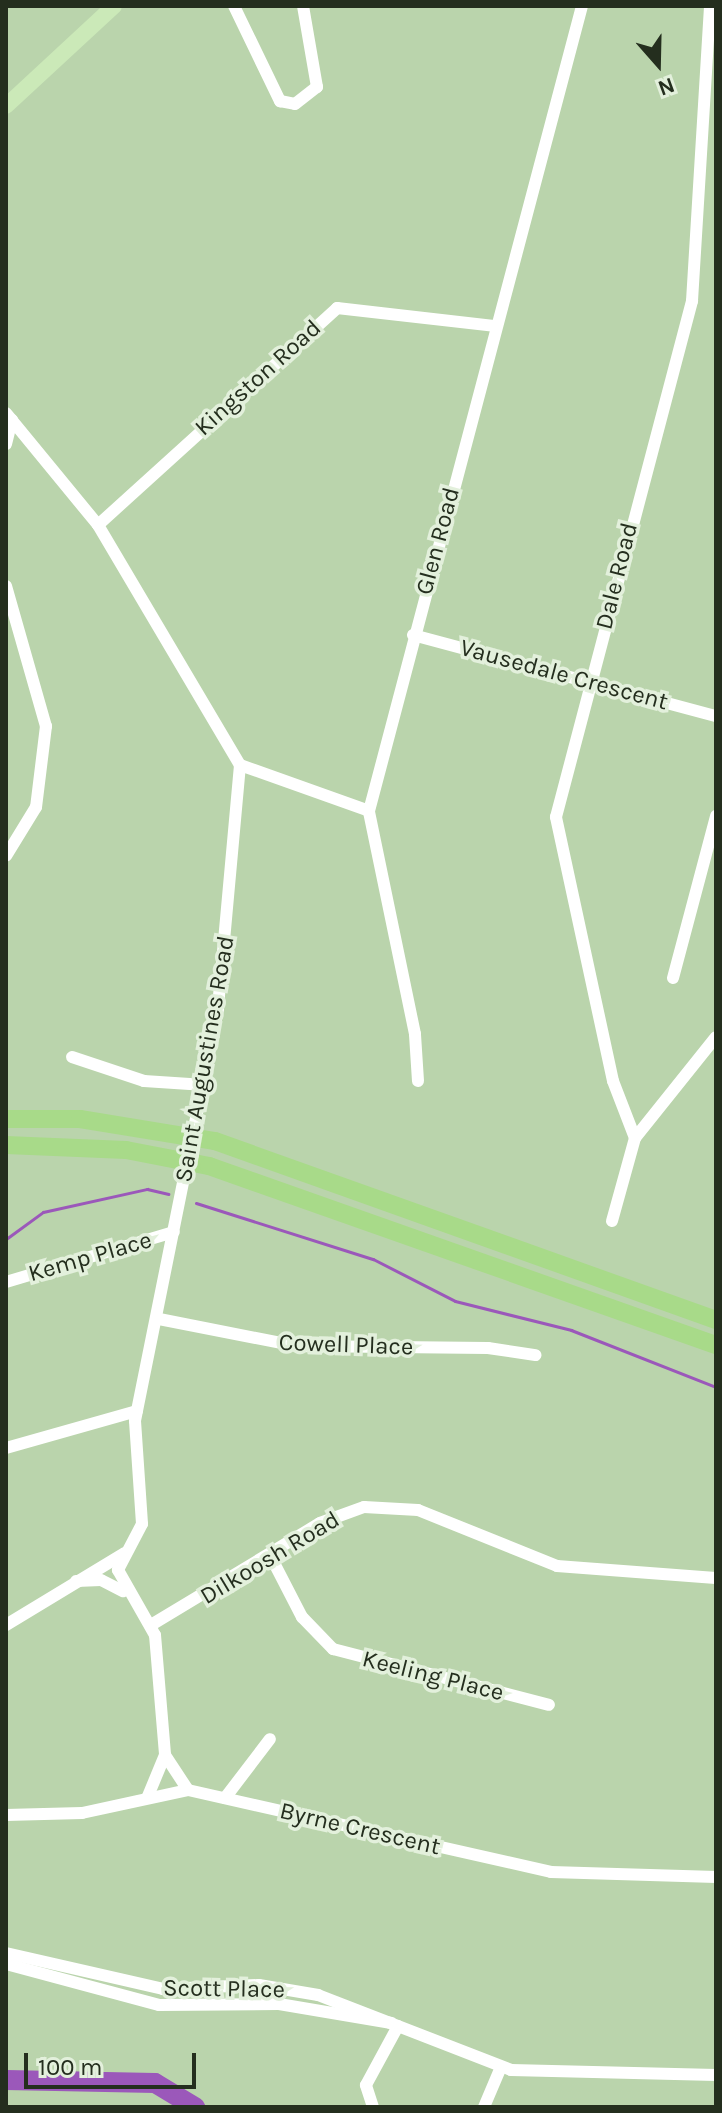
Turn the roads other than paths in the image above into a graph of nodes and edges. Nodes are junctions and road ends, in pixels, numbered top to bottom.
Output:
1 (114, 6) edge
2 (234, 6) edge
3 (303, 6) edge
4 (582, 6) edge
5 (710, 6) edge
6 (6, 106) edge
7 (701, 154) junction
8 (716, 154) edge
9 (496, 326) junction
10 (9, 417) edge
11 (6, 444) edge
12 (98, 525) junction
13 (6, 586) edge
14 (413, 635) junction
15 (589, 682) junction
16 (716, 716) edge
17 (240, 765) junction
18 (369, 811) junction
19 (716, 816) edge
20 (6, 856) edge
21 (673, 978) dead end
22 (716, 1037) edge
23 (72, 1057) dead end
24 (418, 1081) dead end
25 (205, 1085) junction
26 (6, 1119) edge
27 (635, 1138) junction
28 (6, 1145) edge
29 (612, 1221) dead end
30 (174, 1232) junction
31 (6, 1282) edge
32 (159, 1319) junction
33 (716, 1320) edge
34 (716, 1345) edge
35 (535, 1355) dead end
36 (137, 1411) junction
37 (6, 1448) edge
38 (125, 1553) junction
39 (271, 1557) junction
40 (716, 1578) edge
41 (74, 1581) junction
42 (126, 1592) junction
43 (6, 1625) edge
44 (151, 1625) junction
45 (549, 1705) dead end
46 (270, 1739) dead end
47 (165, 1755) junction
48 (188, 1790) junction
49 (148, 1796) junction
50 (225, 1798) junction
51 (6, 1815) edge
52 (716, 1877) edge
53 (9, 1959) edge
54 (394, 2024) junction
55 (501, 2067) junction
56 (716, 2075) edge
57 (373, 2107) edge
58 (484, 2107) edge

1 - 6 main road
2 - 3 street
4 - 9 street, Glen Road
5 - 7 street, Dale Road
7 - 8 street
7 - 15 street, Dale Road
9 - 12 street, Kingston Road
9 - 14 street, Glen Road
10 - 11 street
10 - 12 street
12 - 17 street
13 - 20 street
14 - 15 street, Vausedale Crescent
14 - 18 street, Glen Road
15 - 16 street, Vausedale Crescent
15 - 27 street, Dale Road
17 - 18 street
17 - 25 street, Saint Augustines Road
18 - 24 street, Glen Road
19 - 21 street
22 - 27 street
23 - 25 street
25 - 30 street, Saint Augustines Road
26 - 33 highway
27 - 29 street
28 - 34 highway
30 - 31 street, Kemp Place
30 - 32 street, Saint Augustines Road
32 - 35 street, Cowell Place
32 - 36 street, Saint Augustines Road
36 - 37 street
36 - 38 street, Saint Augustines Road
38 - 41 street
38 - 42 street, Saint Augustines Road
39 - 40 street, Dilkoosh Road
39 - 44 street, Dilkoosh Road
39 - 45 street, Keeling Place
41 - 42 street
41 - 43 street
42 - 44 street
44 - 47 street
46 - 50 street
47 - 48 street
47 - 49 street
48 - 49 street, Byrne Crescent
48 - 50 street, Byrne Crescent
49 - 51 street, Byrne Crescent
50 - 52 street, Byrne Crescent
53 - 54 street, Scott Place
54 - 55 street, Scott Place
54 - 57 street
55 - 56 street, Scott Place
55 - 58 street

